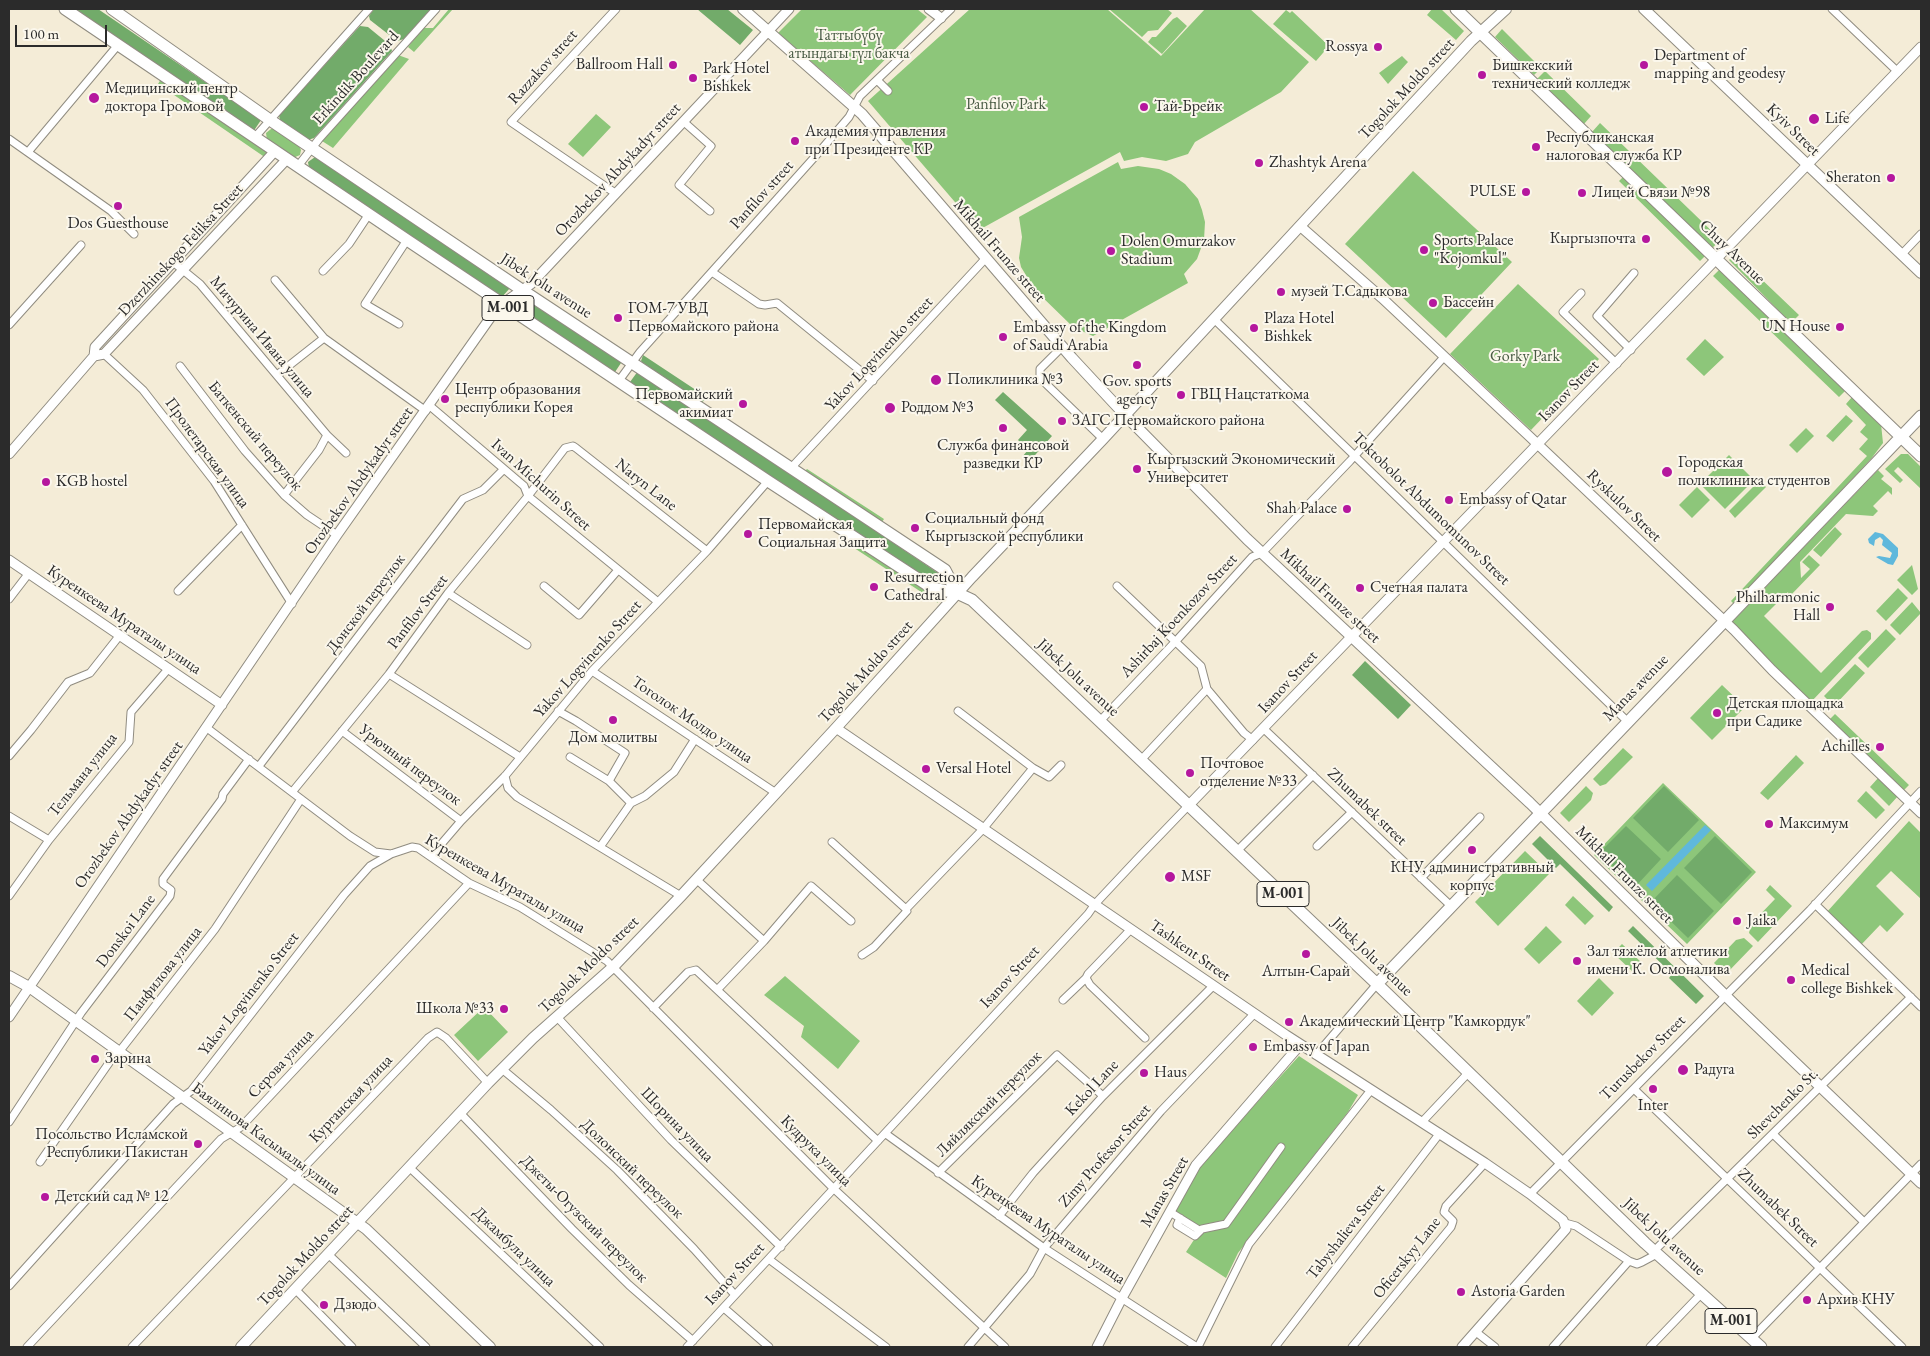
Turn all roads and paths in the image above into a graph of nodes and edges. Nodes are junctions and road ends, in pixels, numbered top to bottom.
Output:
1 (65, 9) edge
2 (367, 9) edge
3 (436, 9) edge
4 (616, 9) edge
5 (743, 9) edge
6 (789, 9) edge
7 (929, 9) edge
8 (951, 9) edge
9 (1456, 9) edge
10 (1506, 9) edge
11 (1644, 9) edge
12 (1832, 9) edge
13 (119, 11) edge
14 (941, 18) junction
15 (768, 31) junction
16 (1481, 32) junction
17 (118, 45) junction
18 (1921, 47) edge
19 (1898, 72) junction
20 (877, 80) junction
21 (888, 91) dead end
22 (854, 107) junction
23 (270, 120) junction
24 (684, 122) junction
25 (255, 137) junction
26 (9, 139) edge
27 (312, 148) junction
28 (275, 151) junction
29 (28, 152) junction
30 (287, 159) junction
31 (1808, 165) junction
32 (298, 166) junction
33 (616, 193) junction
34 (710, 211) dead end
35 (369, 214) junction
36 (1300, 226) junction
37 (134, 234) dead end
38 (1921, 234) edge
39 (407, 240) junction
40 (80, 245) dead end
41 (1902, 254) junction
42 (986, 258) junction
43 (1717, 260) junction
44 (173, 262) junction
45 (183, 270) junction
46 (323, 272) dead end
47 (712, 272) junction
48 (1634, 273) dead end
49 (1921, 273) edge
50 (275, 280) dead end
51 (522, 290) junction
52 (1581, 293) dead end
53 (502, 304) junction
54 (1214, 319) junction
55 (10, 320) edge
56 (399, 324) dead end
57 (324, 338) junction
58 (1062, 347) junction
59 (1631, 350) junction
60 (104, 354) junction
61 (94, 356) junction
62 (1444, 357) junction
63 (632, 362) junction
64 (1617, 364) junction
65 (180, 366) dead end
66 (277, 375) junction
67 (872, 381) junction
68 (618, 382) junction
69 (428, 408) junction
70 (1125, 415) junction
71 (1921, 416) edge
72 (327, 435) junction
73 (1902, 437) junction
74 (1103, 439) junction
75 (1538, 444) junction
76 (565, 448) joint
77 (346, 453) dead end
78 (9, 454) edge
79 (1354, 456) junction
80 (1921, 456) edge
81 (791, 468) junction
82 (504, 469) junction
83 (768, 481) junction
84 (284, 496) junction
85 (528, 496) junction
86 (242, 525) junction
87 (337, 535) junction
88 (1443, 543) junction
89 (707, 552) junction
90 (1262, 553) junction
91 (9, 560) edge
92 (618, 570) junction
93 (29, 573) junction
94 (544, 586) dead end
95 (1117, 586) dead end
96 (178, 591) dead end
97 (448, 593) junction
98 (957, 593) junction
99 (9, 599) edge
100 (658, 602) junction
101 (292, 604) junction
102 (1723, 621) junction
103 (120, 635) junction
104 (1352, 636) junction
105 (1176, 641) junction
106 (527, 646) dead end
107 (168, 668) junction
108 (592, 671) junction
109 (389, 674) junction
110 (1208, 689) junction
111 (222, 705) junction
112 (958, 711) dead end
113 (558, 712) junction
114 (1100, 720) junction
115 (1627, 721) junction
116 (207, 728) junction
117 (836, 728) junction
118 (1264, 729) junction
119 (342, 731) junction
120 (695, 739) junction
121 (1253, 740) junction
122 (9, 756) edge
123 (520, 757) junction
124 (570, 757) dead end
125 (249, 759) junction
126 (1141, 760) junction
127 (1061, 765) dead end
128 (259, 766) junction
129 (1033, 768) junction
130 (1313, 775) junction
131 (505, 776) junction
132 (609, 781) junction
133 (1921, 791) edge
134 (293, 792) junction
135 (776, 793) junction
136 (301, 798) junction
137 (1910, 802) junction
138 (631, 804) junction
139 (1189, 805) junction
140 (1352, 812) junction
141 (1540, 812) junction
142 (1921, 813) edge
143 (10, 816) edge
144 (1480, 817) dead end
145 (460, 821) junction
146 (983, 829) junction
147 (49, 840) junction
148 (832, 842) dead end
149 (1317, 846) dead end
150 (600, 847) junction
151 (1237, 851) junction
152 (391, 854) junction
153 (431, 856) junction
154 (1421, 878) junction
155 (696, 879) junction
156 (469, 883) junction
157 (9, 896) edge
158 (681, 896) junction
159 (1095, 904) junction
160 (1815, 904) junction
161 (1451, 906) junction
162 (906, 908) junction
163 (851, 920) dead end
164 (1131, 929) junction
165 (764, 941) junction
166 (862, 955) dead end
167 (613, 967) junction
168 (9, 976) edge
169 (1086, 978) junction
170 (1377, 984) junction
171 (1213, 986) junction
172 (29, 987) junction
173 (718, 989) junction
174 (1726, 996) junction
175 (1911, 997) junction
176 (1063, 1000) dead end
177 (1921, 1007) edge
178 (653, 1008) junction
179 (1254, 1014) junction
180 (9, 1017) edge
181 (557, 1018) junction
182 (76, 1021) junction
183 (1145, 1038) dead end
184 (1300, 1045) junction
185 (119, 1052) junction
186 (1316, 1055) junction
187 (502, 1069) junction
188 (1469, 1072) junction
189 (488, 1083) junction
190 (1820, 1086) junction
191 (1634, 1089) junction
192 (1371, 1090) junction
193 (1103, 1096) junction
194 (182, 1097) junction
195 (460, 1113) junction
196 (9, 1122) edge
197 (1422, 1122) junction
198 (232, 1133) junction
199 (1440, 1133) junction
200 (886, 1134) junction
201 (1773, 1134) junction
202 (878, 1141) junction
203 (1281, 1147) dead end
204 (1561, 1161) junction
205 (40, 1162) dead end
206 (1485, 1163) junction
207 (1921, 1164) edge
208 (409, 1167) junction
209 (938, 1173) junction
210 (1912, 1173) junction
211 (294, 1177) junction
212 (1727, 1178) junction
213 (1921, 1182) edge
214 (833, 1188) junction
215 (1530, 1194) junction
216 (1170, 1212) junction
217 (999, 1216) junction
218 (1864, 1222) junction
219 (357, 1223) junction
220 (1565, 1223) junction
221 (781, 1247) junction
222 (1044, 1248) junction
223 (1655, 1253) junction
224 (328, 1254) junction
225 (770, 1260) junction
226 (1629, 1262) junction
227 (1819, 1268) junction
228 (9, 1286) edge
229 (296, 1289) junction
230 (1701, 1294) junction
231 (735, 1295) junction
232 (1122, 1298) junction
233 (724, 1308) junction
234 (984, 1329) junction
235 (1476, 1332) junction
236 (693, 1341) junction
237 (1756, 1344) edge
238 (27, 1347) edge
239 (132, 1347) edge
240 (241, 1347) edge
241 (352, 1347) edge
242 (426, 1347) edge
243 (490, 1347) edge
244 (600, 1347) edge
245 (686, 1347) edge
246 (770, 1347) edge
247 (886, 1347) edge
248 (968, 1347) edge
249 (1005, 1347) edge
250 (1097, 1347) edge
251 (1197, 1347) edge
252 (1275, 1347) edge
253 (1352, 1347) edge
254 (1462, 1347) edge
255 (1495, 1347) edge
256 (1553, 1347) edge
257 (1650, 1347) edge
258 (1902, 1347) edge

1 - 17 main road, Jibek Jolu avenue / М-001
2 - 23 street
3 - 27 street, Erkindik Boulevard
4 - 33 street, Razzakov street
5 - 15 main road, Mikhail Frunze street
6 - 15 street, Orozbekov Abdykadyr street
7 - 14 street
8 - 14 street, Panfilov street
9 - 16 main road, Chuy Avenue
10 - 16 main road, Togolok Moldo street
11 - 31 main road, Kyiv Street
12 - 19 street
13 - 23 main road, Jibek Jolu avenue / М-001
14 - 20 street, Panfilov street
15 - 22 main road, Mikhail Frunze street
15 - 24 street, Orozbekov Abdykadyr street
16 - 36 main road, Togolok Moldo street
16 - 43 main road, Chuy Avenue
17 - 25 main road, Jibek Jolu avenue / М-001
17 - 29 street
18 - 19 street, Isanov Street
19 - 31 street, Isanov Street
20 - 21 street
20 - 22 street, Panfilov street
22 - 42 main road, Mikhail Frunze street
22 - 47 street, Panfilov street
23 - 25 street
23 - 27 main road, Jibek Jolu avenue / М-001
24 - 33 street, Orozbekov Abdykadyr street
24 - 34 street, Orozbekov Abdykadyr street
25 - 28 main road, Jibek Jolu avenue / М-001
26 - 29 street
27 - 32 street, Erkindik Boulevard
27 - 51 main road, Jibek Jolu avenue / М-001
28 - 30 main road, Jibek Jolu avenue / М-001
28 - 44 street, Dzerzhinskogo Feliksa Street
29 - 37 street
30 - 32 main road, Jibek Jolu avenue / М-001
30 - 45 street, Dzerzhinskogo Feliksa Street
31 - 41 main road, Kyiv Street
31 - 43 street, Isanov Street
32 - 35 main road, Jibek Jolu avenue / М-001
33 - 51 street, Orozbekov Abdykadyr street
35 - 39 main road, Jibek Jolu avenue / М-001
35 - 46 street
36 - 54 main road, Togolok Moldo street
36 - 62 street, Ryskulov Street
38 - 41 street
39 - 53 main road, Jibek Jolu avenue / М-001
39 - 56 street
40 - 55 street
41 - 49 main road, Kyiv Street
42 - 58 main road, Mikhail Frunze street
42 - 67 street, Yakov Logvinenko street
43 - 59 street, Isanov Street
43 - 73 main road, Chuy Avenue
44 - 45 street, Мичурина Ивана улица
44 - 61 street, Dzerzhinskogo Feliksa Street
45 - 60 street, Dzerzhinskogo Feliksa Street
45 - 66 street, Мичурина Ивана улица
47 - 63 street, Panfilov street
47 - 67 street
48 - 59 street
50 - 57 street
51 - 53 street, Orozbekov Abdykadyr street
51 - 63 main road, Jibek Jolu avenue / М-001
52 - 64 street
53 - 68 main road, Jibek Jolu avenue / М-001
53 - 69 street, Orozbekov Abdykadyr street
54 - 70 main road, Togolok Moldo street
54 - 79 street, Toktobolot Abdumomunov Street
57 - 66 street
57 - 69 street
58 - 70 main road, Mikhail Frunze street
58 - 74 street
59 - 64 street, Isanov Street
60 - 61 street
60 - 86 street, Пролетарская улица
61 - 78 street, Dzerzhinskogo Feliksa Street
62 - 75 street, Ryskulov Street
62 - 79 street, Ashirbaj Koenkozov Street
63 - 68 street, Panfilov street
63 - 81 main road, Jibek Jolu avenue / М-001
64 - 75 street, Isanov Street
65 - 84 street, Баткенский переулок
66 - 72 street, Мичурина Ивана улица
67 - 81 street, Yakov Logvinenko street
68 - 83 main road, Jibek Jolu avenue / М-001
69 - 82 street, Ivan Michurin Street
69 - 87 street, Orozbekov Abdykadyr street
70 - 74 main road, Togolok Moldo street
70 - 90 main road, Mikhail Frunze street
71 - 73 main road, Manas avenue
72 - 77 street, Мичурина Ивана улица
72 - 84 street
73 - 80 main road, Chuy Avenue
73 - 102 main road, Manas avenue
74 - 98 main road, Togolok Moldo street
75 - 88 street, Isanov Street
75 - 102 street, Ryskulov Street
76 - 85 street, Panfilov Street
76 - 89 street, Naryn Lane
79 - 88 street, Toktobolot Abdumomunov Street
79 - 90 street, Ashirbaj Koenkozov Street
81 - 98 main road, Jibek Jolu avenue / М-001
82 - 85 street, Ivan Michurin Street
82 - 128 street, Донской переулок
83 - 89 street, Yakov Logvinenko Street
83 - 98 main road, Jibek Jolu avenue / М-001
84 - 87 street, Баткенский переулок
85 - 92 street, Ivan Michurin Street
85 - 97 street, Panfilov Street
86 - 96 street
86 - 101 street, Пролетарская улица
87 - 101 street, Orozbekov Abdykadyr street
88 - 104 street, Isanov Street
88 - 115 street, Toktobolot Abdumomunov Street
89 - 100 street, Yakov Logvinenko Street
90 - 104 main road, Mikhail Frunze street
90 - 105 street, Ashirbaj Koenkozov Street
91 - 93 street, Куренкеева Мураталы улица
92 - 94 street
92 - 100 street, Ivan Michurin Street
93 - 99 street
93 - 103 street, Куренкеева Мураталы улица
95 - 105 street
97 - 106 street
97 - 109 street, Panfilov Street
98 - 114 main road, Jibek Jolu avenue / М-001
98 - 117 main road, Togolok Moldo street
100 - 108 street, Yakov Logvinenko Street
101 - 111 street, Orozbekov Abdykadyr street
102 - 115 main road, Manas avenue
102 - 137 street, Ryskulov Street
103 - 107 street, Куренкеева Мураталы улица
103 - 122 street
104 - 118 street, Isanov Street
104 - 141 main road, Mikhail Frunze street
105 - 110 street
105 - 114 street, Ashirbaj Koenkozov Street
107 - 111 street, Куренкеева Мураталы улица
107 - 147 street, Тельмана улица
108 - 113 street, Yakov Logvinenko Street
108 - 120 street, Тоголок Молдо улица
109 - 119 street, Panfilov Street
109 - 123 street
110 - 121 street
110 - 126 street
111 - 116 street, Orozbekov Abdykadyr street
112 - 129 street
113 - 123 street, Yakov Logvinenko Street
113 - 132 street
114 - 126 main road, Jibek Jolu avenue / М-001
115 - 141 main road, Manas avenue
116 - 125 street
116 - 172 street, Orozbekov Abdykadyr street
117 - 135 main road, Togolok Moldo street
117 - 146 street, Tashkent Street
118 - 121 street, Isanov Street
118 - 130 street, Zhumabek street
119 - 134 street, Panfilov Street
119 - 145 street, Урючный переулок
120 - 135 street, Тоголок Молдо улица
120 - 138 street
121 - 139 street, Isanov Street
123 - 131 street, Yakov Logvinenko Street
124 - 132 street
125 - 128 street
125 - 182 street, Donskoi Lane
126 - 139 main road, Jibek Jolu avenue / М-001
127 - 129 street
128 - 134 street
129 - 146 street
130 - 140 street, Zhumabek street
130 - 151 street
131 - 145 street, Yakov Logvinenko Street
131 - 150 street
132 - 138 street
133 - 137 street, Turusbekov Street
134 - 136 street
135 - 155 main road, Togolok Moldo street
136 - 152 street
136 - 185 street, Панфилова улица
137 - 142 street, Ryskulov Street
137 - 160 street, Turusbekov Street
138 - 150 street
139 - 151 main road, Jibek Jolu avenue / М-001
139 - 159 street, Isanov Street
140 - 149 street
140 - 154 street, Zhumabek street
141 - 161 main road, Manas avenue
141 - 174 main road, Mikhail Frunze street
143 - 147 street
144 - 154 street
145 - 153 street, Yakov Logvinenko Street
146 - 159 street, Tashkent Street
146 - 162 street
147 - 157 street, Тельмана улица
148 - 162 street
150 - 158 street
151 - 170 main road, Jibek Jolu avenue / М-001
152 - 153 street, Куренкеева Мураталы улица
152 - 194 street, Yakov Logvinenko Street
153 - 156 street, Куренкеева Мураталы улица
154 - 161 street, Zhumabek street
155 - 158 main road, Togolok Moldo street
155 - 165 street
156 - 167 street, Куренкеева Мураталы улица
156 - 198 street, Серова улица
158 - 167 main road, Togolok Moldo street
159 - 164 street, Tashkent Street
159 - 200 street, Isanov Street
160 - 174 street, Turusbekov Street
160 - 175 street
161 - 170 main road, Manas avenue
162 - 166 street
163 - 165 street
164 - 169 street
164 - 171 street, Tashkent Street
165 - 173 street
167 - 178 street, Кудрука улица
167 - 181 main road, Togolok Moldo street
168 - 172 main road, Баялинова Касымалы улица
169 - 176 street
169 - 183 street
170 - 186 street
170 - 188 main road, Jibek Jolu avenue / М-001
171 - 179 street, Tashkent Street
171 - 193 street, Kekol Lane
172 - 180 street, Orozbekov Abdykadyr street
172 - 182 main road, Баялинова Касымалы улица
173 - 178 street
173 - 202 street
174 - 190 main road, Mikhail Frunze street
174 - 191 street, Turusbekov Street
175 - 177 street
175 - 190 street, Shevchenko St.
178 - 214 street, Кудрука улица
179 - 184 street, Tashkent Street
179 - 222 street, Zimy Professor Street
181 - 187 main road, Togolok Moldo street
181 - 221 street, Шорина улица
182 - 185 main road, Баялинова Касымалы улица
182 - 196 street, Donskoi Lane
184 - 186 street, Tashkent Street
184 - 216 street, Manas Street
185 - 194 main road, Баялинова Касымалы улица
185 - 205 street, Панфилова улица
186 - 192 street, Tashkent Street
187 - 189 main road, Togolok Moldo street
187 - 231 street, Долонский переулок
188 - 197 street
188 - 204 main road, Jibek Jolu avenue / М-001
189 - 195 main road, Togolok Moldo street
189 - 211 street, Курганская улица
190 - 201 street, Shevchenko St.
190 - 210 main road, Mikhail Frunze street
191 - 204 street, Turusbekov Street
191 - 212 street, Zhumabek Street
192 - 197 street, Tashkent Street
192 - 251 street
193 - 209 street, Ляйлякский переулок
193 - 217 street, Kekol Lane
194 - 198 main road, Баялинова Касымалы улица
194 - 228 street, Yakov Logvinenko Street
195 - 208 main road, Togolok Moldo street
195 - 236 street, Джеты-Огузский переулок
197 - 199 street, Tashkent Street
198 - 211 main road, Баялинова Касымалы улица
198 - 238 street, Серова улица
199 - 206 street, Tashkent Street
199 - 252 street, Tabyshalieva Street
200 - 202 street, Isanov Street
200 - 209 street, Куренкеева Мураталы улица
201 - 212 street, Shevchenko St.
201 - 218 street
202 - 214 street, Isanov Street
203 - 216 street
204 - 215 street, Turusbekov Street
204 - 223 main road, Jibek Jolu avenue / М-001
206 - 215 street, Tashkent Street
206 - 253 street, Oficerskyy Lane
207 - 210 street
208 - 219 main road, Togolok Moldo street
208 - 244 street, Джамбула улица
209 - 217 street, Куренкеева Мураталы улица
210 - 213 main road, Mikhail Frunze street
210 - 218 street
211 - 219 main road, Баялинова Касымалы улица
211 - 239 street, Курганская улица
212 - 223 street, Shevchenko St.
212 - 227 street, Zhumabek Street
214 - 221 street, Isanov Street
214 - 234 street, Кудрука улица
215 - 220 street
216 - 232 street, Manas Street
217 - 222 street, Куренкеева Мураталы улица
218 - 227 street
219 - 224 main road, Togolok Moldo street
219 - 243 main road, Баялинова Касымалы улица
220 - 226 street
220 - 235 street
221 - 225 street, Isanov Street
222 - 232 street, Куренкеева Мураталы улица
222 - 234 street, Zimy Professor Street
223 - 226 street
223 - 230 main road, Jibek Jolu avenue / М-001
224 - 229 main road, Togolok Moldo street
224 - 242 street
225 - 231 street, Isanov Street
225 - 247 street
226 - 256 street
227 - 237 street
227 - 258 street, Zhumabek Street
229 - 240 main road, Togolok Moldo street
229 - 241 street
230 - 237 main road, Jibek Jolu avenue / М-001
230 - 257 street
231 - 233 street, Isanov Street
232 - 250 street, Manas Street
232 - 251 street, Куренкеева Мураталы улица
233 - 236 street, Isanov Street
233 - 246 street
234 - 248 street, Zimy Professor Street
234 - 249 street, Кудрука улица
235 - 254 street
235 - 255 street
236 - 245 street, Isanov Street

